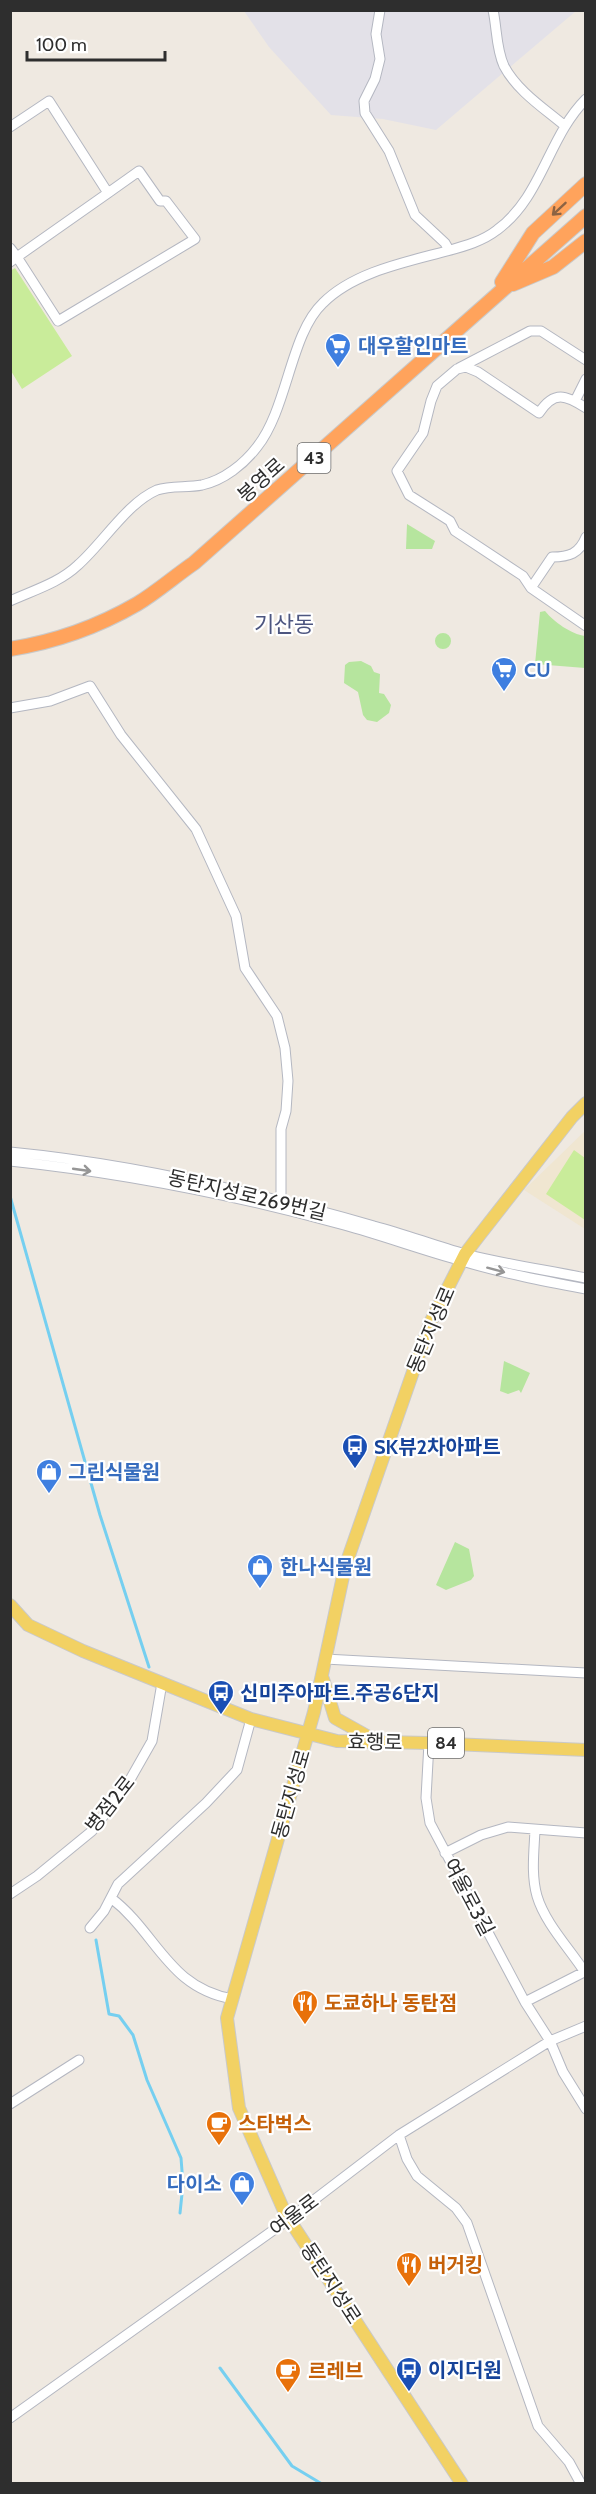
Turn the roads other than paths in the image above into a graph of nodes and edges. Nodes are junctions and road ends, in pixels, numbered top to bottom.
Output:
1 (380, 10) edge
2 (493, 10) edge
3 (585, 99) edge
4 (565, 126) junction
5 (10, 127) edge
6 (585, 184) edge
7 (108, 193) junction
8 (585, 216) edge
9 (585, 241) edge
10 (10, 248) edge
11 (449, 250) junction
12 (14, 259) edge
13 (504, 287) junction
14 (492, 298) junction
15 (585, 360) edge
16 (457, 369) junction
17 (585, 379) edge
18 (575, 401) junction
19 (585, 408) edge
20 (585, 537) edge
21 (531, 588) junction
22 (11, 600) edge
23 (585, 626) edge
24 (10, 649) edge
25 (10, 708) edge
26 (585, 1103) edge
27 (10, 1152) edge
28 (25, 1158) junction
29 (10, 1161) edge
30 (281, 1201) junction
31 (464, 1258) junction
32 (585, 1278) edge
33 (585, 1289) edge
34 (10, 1605) edge
35 (325, 1659) junction
36 (585, 1673) edge
37 (322, 1676) junction
38 (167, 1685) junction
39 (251, 1719) junction
40 (308, 1733) junction
41 (380, 1743) junction
42 (429, 1743) junction
43 (585, 1750) edge
44 (536, 1830) junction
45 (585, 1833) edge
46 (445, 1852) junction
47 (10, 1894) edge
48 (111, 1898) junction
49 (90, 1928) dead end
50 (585, 1971) edge
51 (233, 1999) junction
52 (525, 2002) junction
53 (585, 2026) edge
54 (550, 2041) junction
55 (79, 2061) dead end
56 (10, 2104) edge
57 (585, 2109) edge
58 (399, 2135) junction
59 (289, 2219) junction
60 (10, 2418) edge
61 (462, 2484) edge
62 (581, 2484) edge

1 - 11 street
2 - 4 street
3 - 4 street
4 - 11 street
5 - 7 street
6 -> 14 highway
7 - 12 street
7 - 12 street
8 - 13 highway, 봉영로 / 43
9 - 13 highway
10 - 12 street
11 - 22 street
13 - 14 highway, 봉영로 / 43
14 - 24 highway, 봉영로 / 43
15 - 16 street
16 - 18 street
16 - 21 street
17 - 18 street
18 - 19 street
20 - 21 street
21 - 23 street
25 - 30 street
26 - 31 main road, 동탄지성로
27 - 28 street
28 - 29 street
28 - 30 street, 동탄지성로269번길
28 -> 31 street
30 - 31 street, 동탄지성로269번길
31 - 32 street
31 -> 33 street
31 - 35 main road, 동탄지성로
34 - 38 main road, 84
35 - 36 street
35 - 37 main road, 동탄지성로
37 - 40 main road, 동탄지성로
37 - 41 main road
38 - 39 main road, 효행로 / 84
38 - 47 street, 병점2로
39 - 40 main road, 효행로 / 84
39 - 48 street
40 - 41 main road, 효행로 / 84
40 - 51 main road, 동탄지성로
41 - 42 main road, 효행로 / 84
42 - 43 main road, 효행로 / 84
42 - 46 street, 여울로3길
44 - 45 street
44 - 46 street
44 - 50 street
46 - 52 street, 여울로3길
48 - 49 street
48 - 51 street
50 - 52 street
51 - 59 main road, 동탄지성로
52 - 54 street, 여울로3길
53 - 54 street, 여울로
54 - 57 street, 여울로3길
54 - 58 street, 여울로
55 - 56 street
58 - 59 street, 여울로
58 - 62 street
59 - 60 street, 여울로
59 - 61 main road, 동탄지성로

